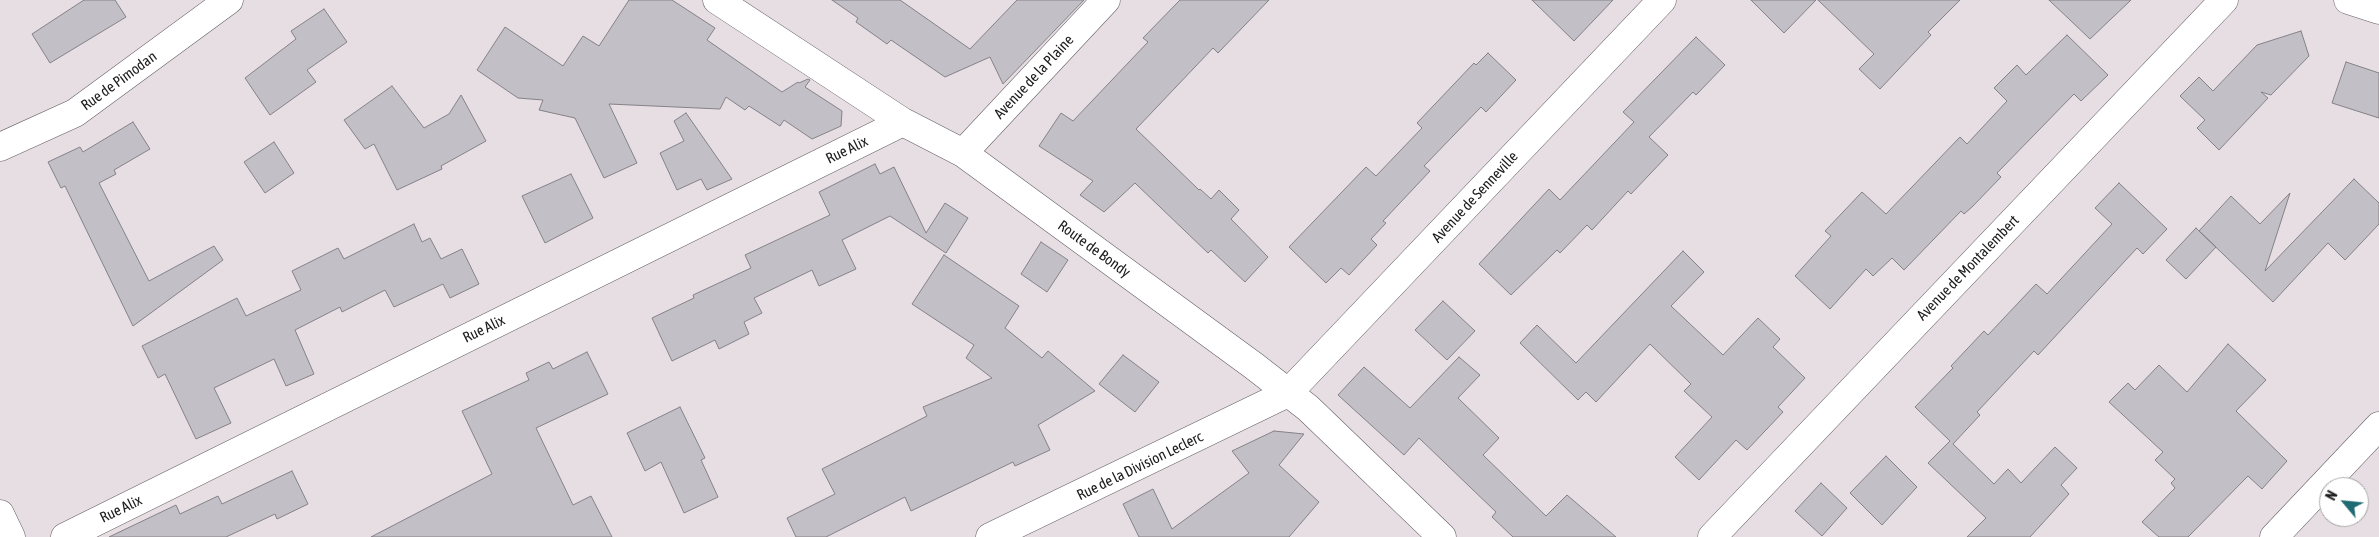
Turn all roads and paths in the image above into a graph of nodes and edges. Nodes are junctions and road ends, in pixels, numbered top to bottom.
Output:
1 (229, 0) edge
2 (717, 0) edge
3 (1106, 0) edge
4 (1662, 0) edge
5 (2224, 0) edge
6 (2348, 0) edge
7 (2379, 10) edge
8 (903, 122) junction
9 (0, 147) edge
10 (962, 153) junction
11 (1288, 393) junction
12 (2379, 426) edge
13 (0, 514) edge
14 (10, 537) edge
15 (65, 537) edge
16 (990, 537) edge
17 (1442, 537) edge
18 (1712, 537) edge
19 (2274, 537) edge

1 - 9 street, Rue de Pimodan
2 - 8 street, Route de Bondy
3 - 10 street, Avenue de la Plaine
4 - 11 street, Avenue de Senneville
5 - 18 street, Avenue de Montalembert
6 - 7 street
8 - 10 street, Route de Bondy
8 - 15 street, Rue Alix
10 - 11 street, Route de Bondy
11 - 16 street, Rue de la Division Leclerc
11 - 17 street, Route de Bondy
12 - 19 street
13 - 14 street

